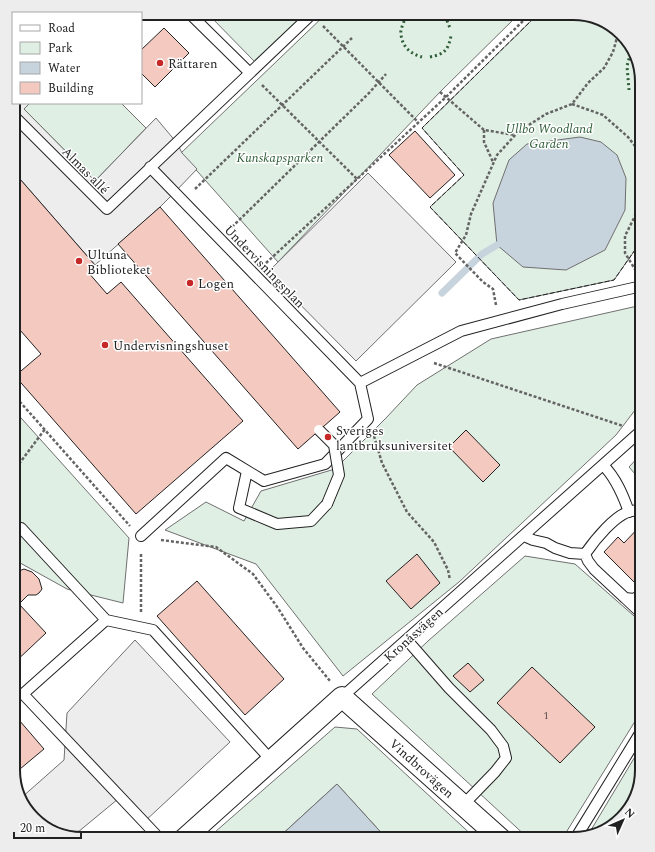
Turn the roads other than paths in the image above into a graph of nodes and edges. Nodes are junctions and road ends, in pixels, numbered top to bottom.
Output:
1 (196, 20) edge
2 (306, 20) edge
3 (250, 73) junction
4 (20, 122) edge
5 (150, 167) junction
6 (635, 288) edge
7 (360, 383) junction
8 (319, 430) dead end
9 (635, 438) edge
10 (604, 465) junction
11 (247, 471) junction
12 (635, 511) edge
13 (629, 512) junction
14 (20, 529) edge
15 (141, 536) road end
16 (524, 536) junction
17 (585, 554) junction
18 (626, 598) junction
19 (635, 598) edge
20 (635, 607) edge
21 (106, 620) junction
22 (407, 640) junction
23 (342, 697) junction
24 (635, 741) edge
25 (272, 760) junction
26 (463, 805) junction
27 (580, 831) edge
28 (153, 832) edge
29 (192, 832) edge
30 (493, 832) edge

1 - 3 lane
2 - 3 lane, Almas allé
3 - 5 lane, Almas allé
4 - 5 lane, Almas allé
5 - 7 lane, Undervisningsplan
6 - 7 lane
7 - 11 lane
8 - 11 lane, bridge
9 - 10 lane, Kronåsvägen
10 - 13 lane
10 - 16 lane, Kronåsvägen
11 - 15 lane
12 - 13 lane
13 - 17 lane
14 - 21 lane
16 - 17 lane
16 - 22 lane, Kronåsvägen
17 - 18 lane
18 - 19 lane
18 - 20 lane
21 - 25 lane
21 - 28 lane
22 - 23 lane, Kronåsvägen
22 - 26 lane
23 - 25 street, Kronåsvägen
23 - 26 street, Vindbrovägen
24 - 27 lane
25 - 29 street, Kronåsvägen
26 - 30 street, Vindbrovägen

